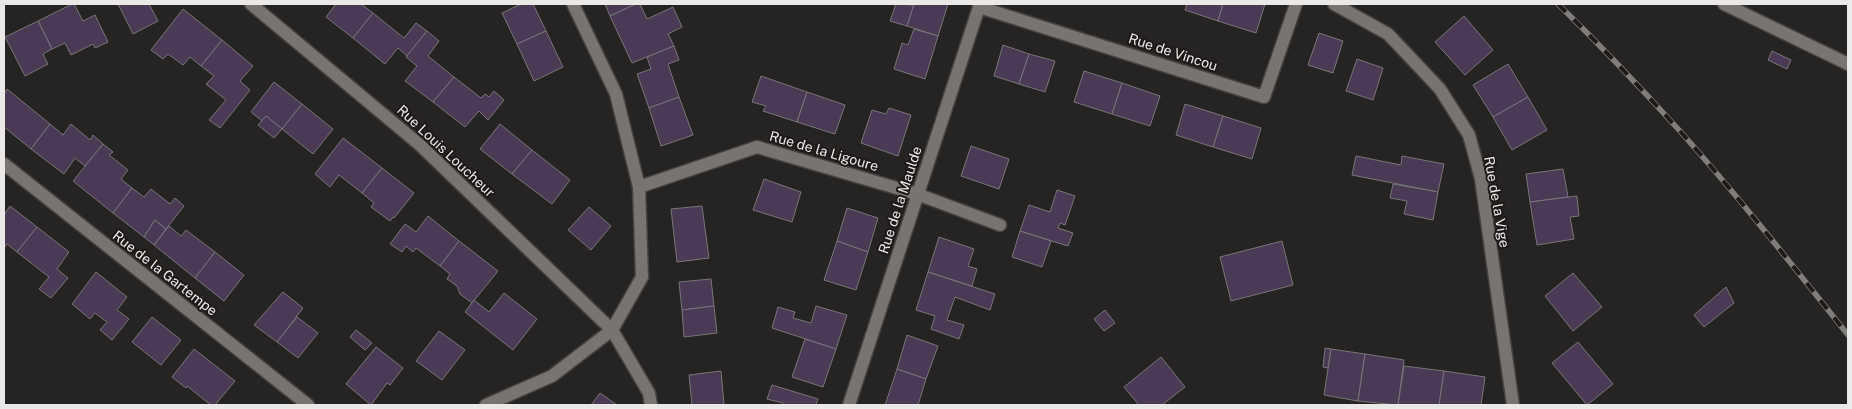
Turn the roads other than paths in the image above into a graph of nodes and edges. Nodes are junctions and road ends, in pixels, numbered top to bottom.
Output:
1 (251, 4) edge
2 (573, 4) edge
3 (1296, 4) edge
4 (1334, 4) edge
5 (1724, 4) edge
6 (979, 5) edge
7 (1848, 64) edge
8 (4, 164) edge
9 (639, 187) junction
10 (917, 194) junction
11 (1000, 225) dead end
12 (612, 330) junction
13 (308, 405) edge
14 (486, 405) edge
15 (651, 405) edge
16 (849, 405) edge
17 (1513, 405) edge

1 - 12 street, Rue Louis Loucheur
2 - 9 street
3 - 6 street, Rue de Vincou
4 - 17 street, Rue de la Vige
5 - 7 street
6 - 10 street, Rue de la Maulde
8 - 13 street, Rue de la Gartempe
9 - 10 street, Rue de la Ligoure
9 - 12 street
10 - 11 street, Rue de la Ligoure
10 - 16 street, Rue de la Maulde
12 - 14 street
12 - 15 street, Rue Louis Loucheur

